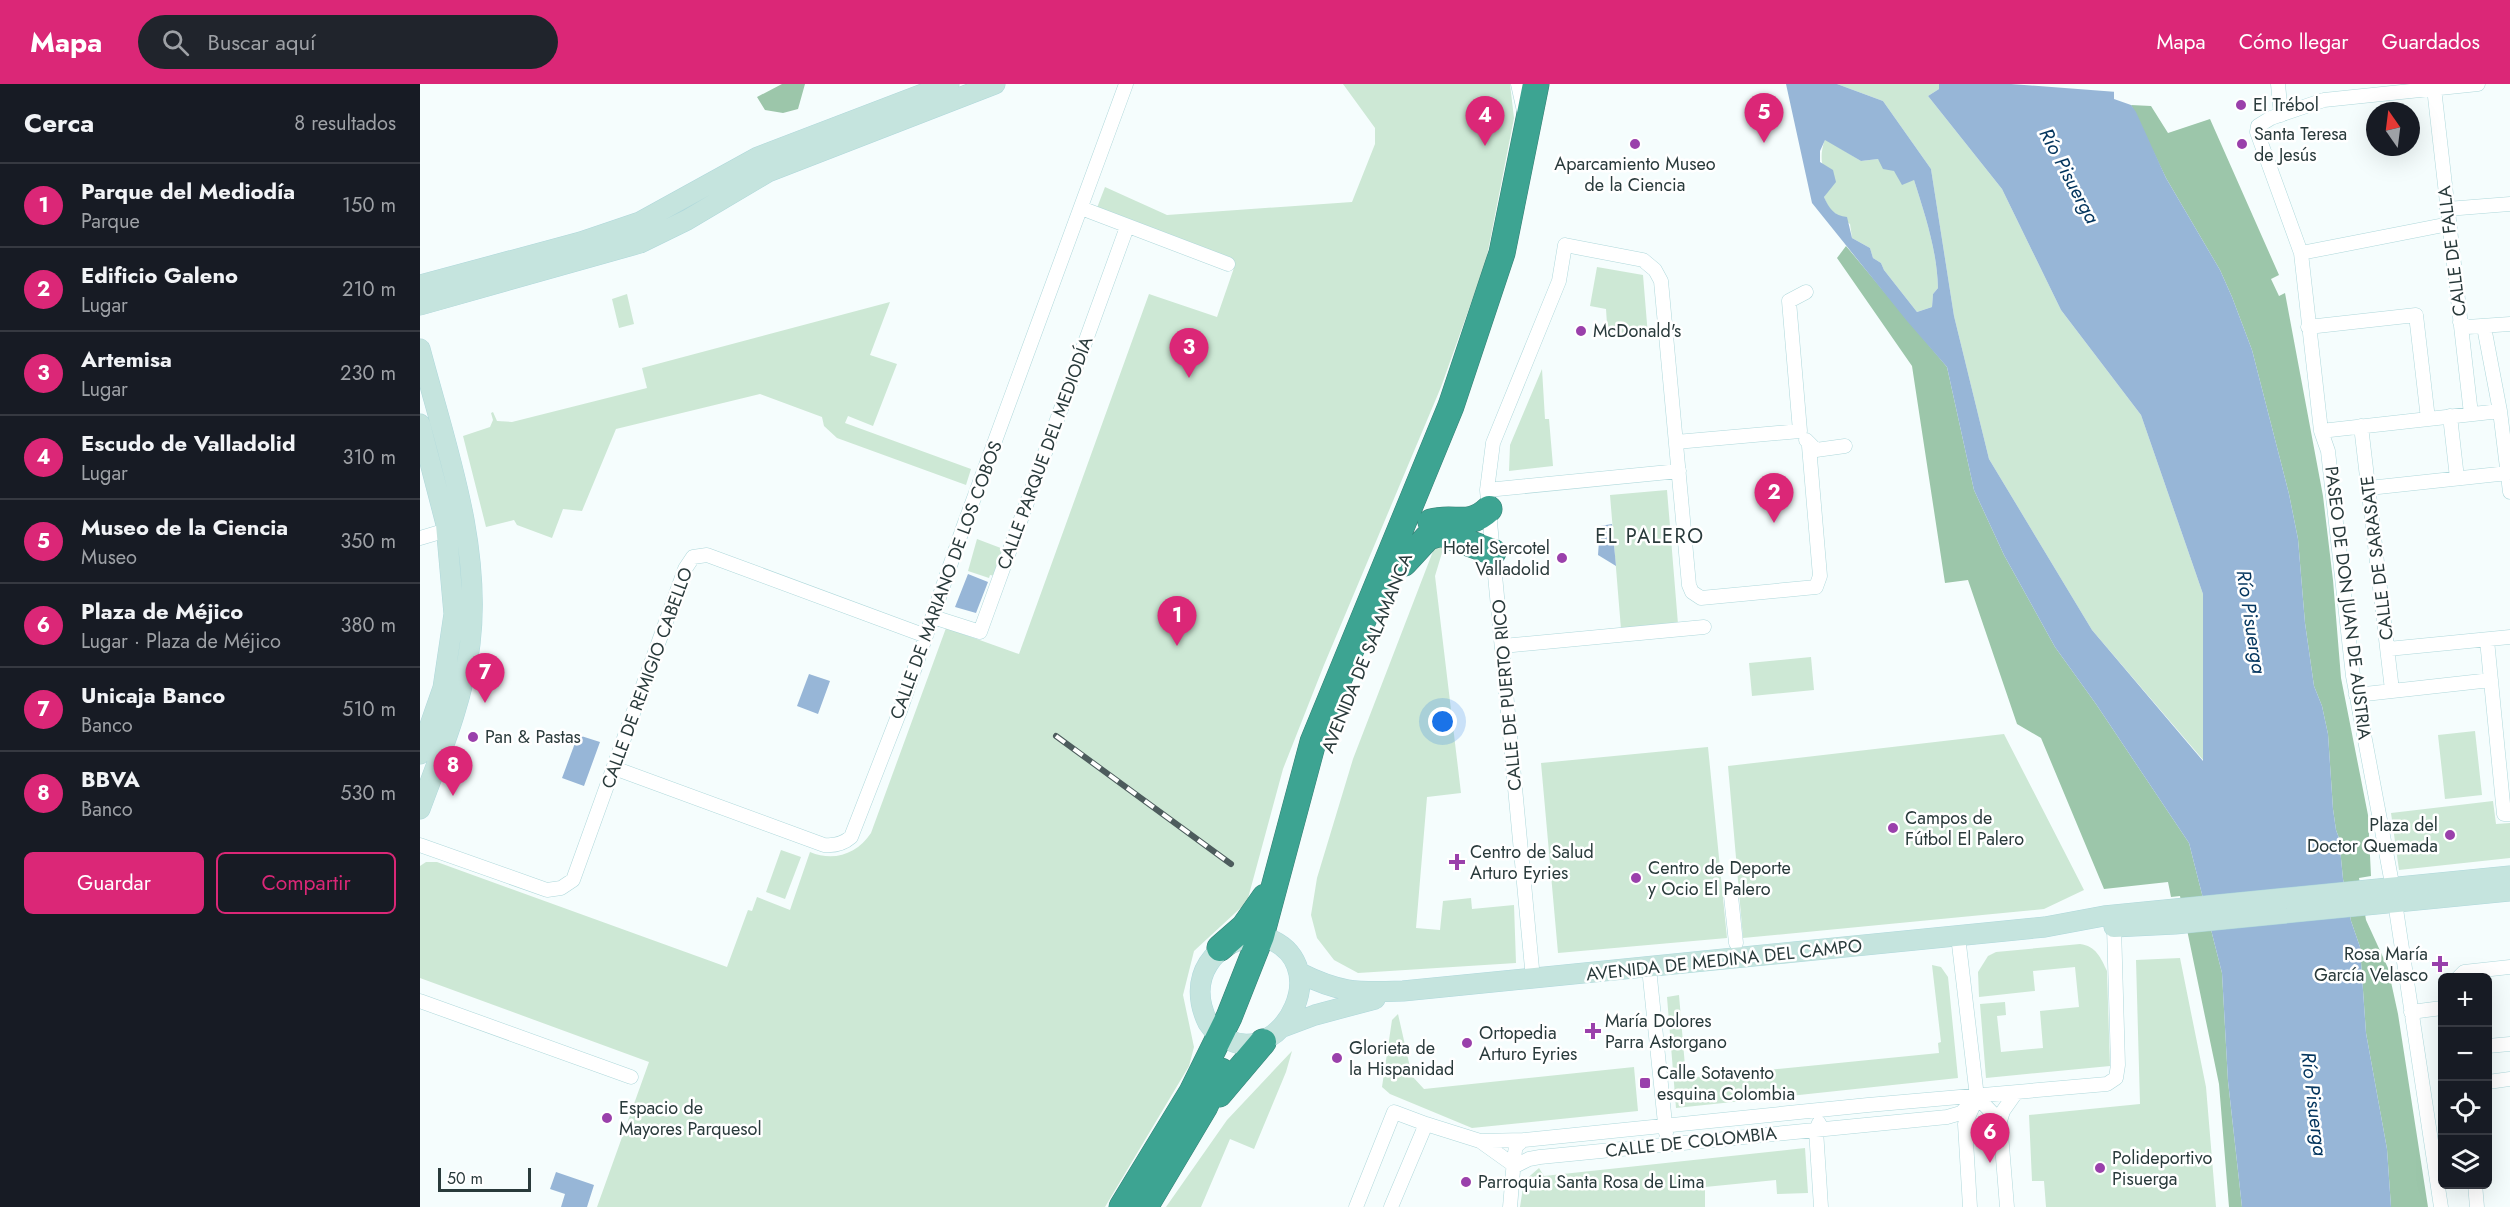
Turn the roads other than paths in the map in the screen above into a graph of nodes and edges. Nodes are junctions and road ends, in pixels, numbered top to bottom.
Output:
1 (949, 84) edge
2 (995, 84) edge
3 (1126, 84) edge
4 (1518, 84) edge
5 (1536, 84) edge
6 (1552, 84) edge
7 (2278, 84) edge
8 (2468, 85) edge
9 (2414, 87) edge
10 (2434, 88) junction
11 (2276, 117) junction
12 (1529, 122) junction
13 (2510, 204) edge
14 (1081, 208) junction
15 (2447, 209) junction
16 (2449, 224) junction
17 (1127, 227) junction
18 (2301, 253) junction
19 (1228, 264) dead end
20 (420, 285) edge
21 (1806, 292) dead end
22 (420, 305) edge
23 (2460, 322) junction
24 (2510, 324) edge
25 (2308, 327) junction
26 (2484, 327) junction
27 (420, 349) edge
28 (2500, 411) junction
29 (2471, 414) junction
30 (2450, 416) junction
31 (2428, 419) junction
32 (420, 424) edge
33 (2361, 426) junction
34 (1800, 431) junction
35 (2321, 431) junction
36 (2507, 433) edge
37 (1676, 442) junction
38 (1809, 446) junction
39 (1845, 446) dead end
40 (1679, 471) junction
41 (2508, 473) junction
42 (2457, 478) junction
43 (2369, 488) junction
44 (2510, 492) edge
45 (1432, 496) junction
46 (1488, 499) junction
47 (1444, 518) junction
48 (1408, 529) junction
49 (447, 530) junction
50 (420, 538) edge
51 (1493, 552) junction
52 (1404, 563) junction
53 (933, 617) junction
54 (1704, 627) dead end
55 (926, 636) junction
56 (2510, 637) edge
57 (2487, 640) junction
58 (1503, 646) junction
59 (2388, 649) junction
60 (2491, 680) junction
61 (2392, 690) junction
62 (2356, 695) junction
63 (420, 754) edge
64 (614, 768) junction
65 (2506, 790) edge
66 (420, 809) edge
67 (2510, 814) edge
68 (420, 845) edge
69 (2510, 876) edge
70 (1275, 882) junction
71 (2510, 891) edge
72 (2394, 895) junction
73 (1731, 896) dead end
74 (2174, 916) junction
75 (2045, 927) junction
76 (2114, 927) junction
77 (1958, 936) junction
78 (1268, 938) junction
79 (1736, 943) dead end
80 (1220, 948) junction
81 (2510, 967) edge
82 (1649, 968) junction
83 (1300, 973) junction
84 (2463, 973) edge
85 (1533, 979) junction
86 (1402, 991) junction
87 (420, 1001) edge
88 (2438, 1009) edge
89 (2411, 1012) junction
90 (1273, 1034) junction
91 (1228, 1040) junction
92 (2510, 1044) edge
93 (2492, 1046) edge
94 (631, 1077) dead end
95 (2510, 1079) edge
96 (2492, 1081) edge
97 (2015, 1094) junction
98 (1977, 1097) junction
99 (1205, 1106) junction
100 (1865, 1106) junction
101 (2000, 1121) junction
102 (1426, 1124) junction
103 (1869, 1125) junction
104 (1665, 1126) junction
105 (1816, 1130) junction
106 (1524, 1140) junction
107 (1480, 1141) junction
108 (1667, 1144) junction
109 (1515, 1167) junction
110 (2475, 1189) edge
111 (1122, 1207) edge
112 (1145, 1207) edge
113 (1356, 1207) edge
114 (1391, 1207) edge
115 (1509, 1207) edge
116 (1821, 1207) edge
117 (1970, 1207) edge
118 (2007, 1207) edge
119 (2441, 1207) edge
120 (2477, 1207) edge

1 - 20 street
2 - 22 street
3 - 14 street, CALLE DE MARIANO DE LOS COBOS
4 - 12 street, AVENIDA DE SALAMANCA
5 - 12 highway, AVENIDA DE SALAMANCA
6 - 45 highway, AVENIDA DE SALAMANCA
7 - 11 street
8 - 10 street
9 - 10 street
9 - 11 street
10 - 15 street, CALLE DE FALLA
11 - 18 street, PASEO DE DON JUAN DE AUSTRIA
12 - 48 highway, AVENIDA DE SALAMANCA
13 - 15 street
14 - 17 street
14 - 53 street, CALLE DE MARIANO DE LOS COBOS
15 - 16 street, CALLE DE FALLA
16 - 18 street
16 - 23 street, CALLE DE FALLA
17 - 19 street
17 - 53 street, CALLE PARQUE DEL MEDIODÍA
18 - 25 street, PASEO DE DON JUAN DE AUSTRIA
21 - 34 street
23 - 26 street
23 - 29 street, CALLE DE FALLA
24 - 26 street
25 - 31 street
25 - 35 street, PASEO DE DON JUAN DE AUSTRIA
26 - 28 street, CALLE DE FALLA
27 - 66 street
28 - 29 street
28 - 36 street, CALLE DE FALLA
29 - 30 street
30 - 31 street
30 - 42 street
31 - 33 street
32 - 49 street
33 - 35 street
33 - 43 street, CALLE DE SARASATE
34 - 37 street
34 - 38 street
35 - 62 street, PASEO DE DON JUAN DE AUSTRIA
36 - 41 street, CALLE DE FALLA
37 - 40 street
37 - 46 street, CALLE DE PUERTO RICO
38 - 39 street
38 - 40 street
40 - 46 street
41 - 42 street
41 - 44 street, CALLE DE FALLA
42 - 43 street
43 - 59 street, CALLE DE SARASATE
45 - 47 highway
45 - 48 highway, AVENIDA DE SALAMANCA
46 - 47 highway
46 - 51 street, CALLE DE PUERTO RICO
47 - 48 highway
48 - 52 highway, AVENIDA DE SALAMANCA
48 - 70 highway, AVENIDA DE SALAMANCA
49 - 50 street
49 - 63 street
51 - 52 highway
51 - 58 street, CALLE DE PUERTO RICO
52 - 78 highway, AVENIDA DE SALAMANCA
53 - 55 street, CALLE DE MARIANO DE LOS COBOS
54 - 58 street
55 - 64 street, CALLE DE MARIANO DE LOS COBOS
55 - 64 street, CALLE DE REMIGIO CABELLO
56 - 57 street
57 - 59 street
57 - 60 street
58 - 85 street, CALLE DE PUERTO RICO
59 - 61 street, CALLE DE SARASATE
60 - 61 street
60 - 65 street
61 - 62 street
62 - 72 street, PASEO DE DON JUAN DE AUSTRIA
64 - 68 street, CALLE DE REMIGIO CABELLO
65 - 67 street
69 - 72 street
70 - 78 highway, AVENIDA DE SALAMANCA
70 - 80 highway
71 - 72 street
72 - 74 street
72 - 89 street, PASEO DE DON JUAN DE AUSTRIA
73 - 79 street
74 - 75 street, AVENIDA DE MEDINA DEL CAMPO
74 - 76 street, AVENIDA DE MEDINA DEL CAMPO
75 - 76 street, AVENIDA DE MEDINA DEL CAMPO
75 - 77 street, AVENIDA DE MEDINA DEL CAMPO
76 - 97 street, CALLE DE COLOMBIA
77 - 82 street, AVENIDA DE MEDINA DEL CAMPO
77 - 98 street
78 - 80 street
78 - 83 street
78 - 91 highway, AVENIDA DE SALAMANCA
80 - 91 street
81 - 84 street
82 - 85 street, AVENIDA DE MEDINA DEL CAMPO
82 - 104 street
83 - 86 street, AVENIDA DE MEDINA DEL CAMPO
83 - 90 street
85 - 86 street, AVENIDA DE MEDINA DEL CAMPO
86 - 90 street, AVENIDA DE MEDINA DEL CAMPO
87 - 94 street
88 - 89 street
89 - 119 street, PASEO DE DON JUAN DE AUSTRIA
90 - 91 street, AVENIDA DE MEDINA DEL CAMPO
90 - 99 highway
91 - 99 highway, AVENIDA DE SALAMANCA
91 - 111 highway, AVENIDA DE SALAMANCA
92 - 93 street
95 - 96 street
97 - 98 street, CALLE DE COLOMBIA
97 - 101 street
98 - 100 street, CALLE DE COLOMBIA
98 - 101 street
98 - 103 street, CALLE DE COLOMBIA
98 - 117 street
99 - 112 highway, AVENIDA DE SALAMANCA
100 - 103 street
100 - 104 street, CALLE DE COLOMBIA
100 - 105 street
101 - 118 street
102 - 107 street, CALLE DE COLOMBIA
102 - 113 street, CALLE DE COLOMBIA
102 - 114 street
103 - 105 street, CALLE DE COLOMBIA
104 - 106 street, CALLE DE COLOMBIA
104 - 108 street
105 - 108 street, CALLE DE COLOMBIA
105 - 116 street
106 - 107 street, CALLE DE COLOMBIA
106 - 109 street
107 - 109 street, CALLE DE COLOMBIA
108 - 109 street, CALLE DE COLOMBIA
109 - 115 street
110 - 120 street

